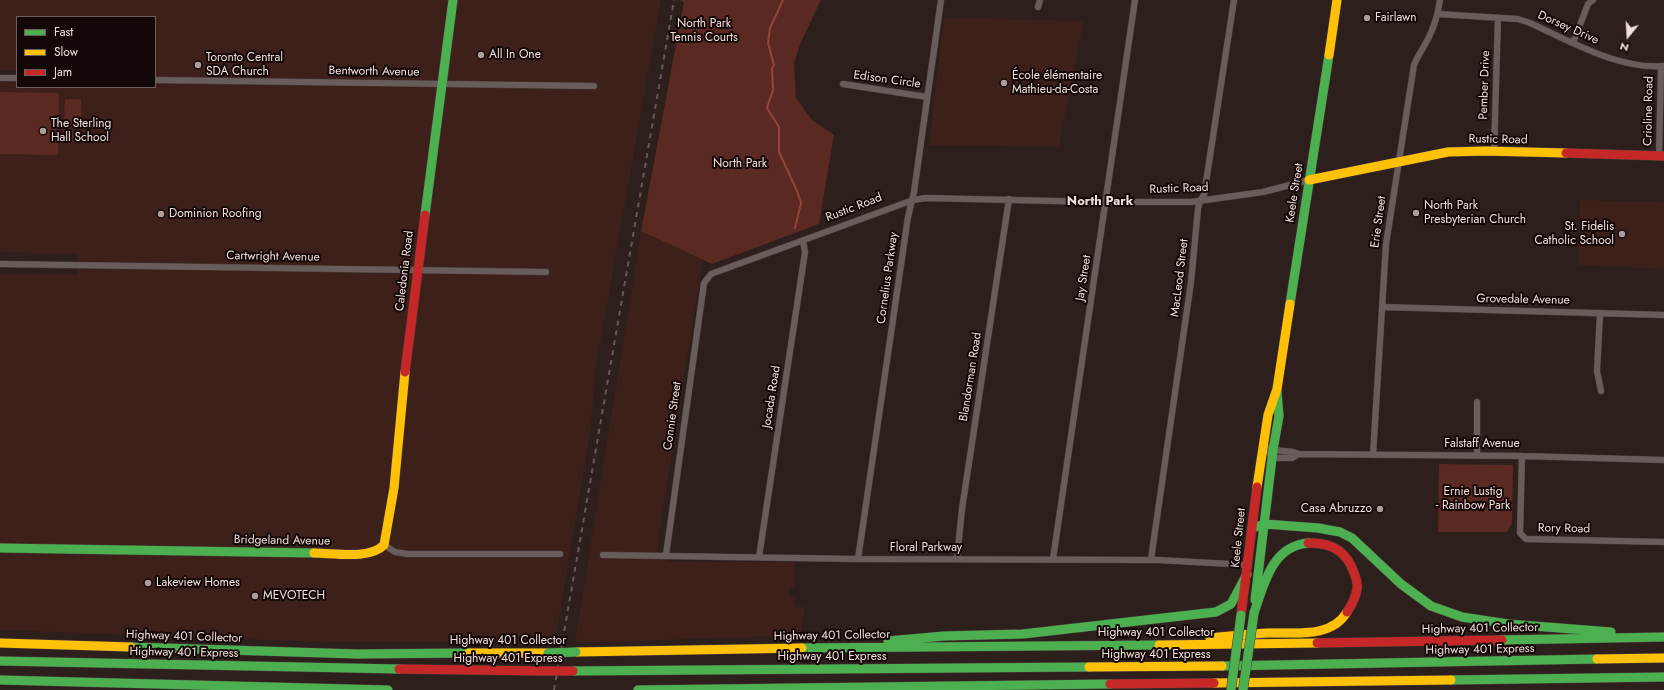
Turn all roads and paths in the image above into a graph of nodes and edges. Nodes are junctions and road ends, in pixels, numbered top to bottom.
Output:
1 (453, 0) edge
2 (941, 0) edge
3 (1135, 0) edge
4 (1234, 0) edge
5 (1337, 0) edge
6 (1440, 0) edge
7 (1593, 0) edge
8 (1438, 14) junction
9 (1498, 18) junction
10 (1573, 43) junction
11 (1663, 67) edge
12 (0, 78) edge
13 (16, 78) edge
14 (156, 80) edge
15 (442, 84) junction
16 (843, 84) dead end
17 (594, 86) dead end
18 (927, 97) junction
19 (1494, 152) junction
20 (1662, 156) edge
21 (1400, 163) junction
22 (1309, 180) junction
23 (1008, 199) junction
24 (913, 200) junction
25 (1200, 201) junction
26 (1106, 202) junction
27 (804, 241) junction
28 (0, 264) edge
29 (417, 271) junction
30 (546, 272) dead end
31 (705, 280) joint
32 (1382, 307) junction
33 (1600, 313) junction
34 (1664, 315) edge
35 (1277, 389) junction
36 (1601, 391) dead end
37 (1477, 402) dead end
38 (1264, 442) junction
39 (1272, 454) junction
40 (1373, 455) junction
41 (1477, 455) junction
42 (1522, 456) junction
43 (1664, 460) edge
44 (1265, 524) junction
45 (1252, 528) junction
46 (1664, 542) edge
47 (384, 545) junction
48 (0, 548) edge
49 (560, 554) dead end
50 (603, 555) dead end
51 (666, 555) junction
52 (759, 557) junction
53 (858, 559) junction
54 (957, 559) junction
55 (1053, 559) junction
56 (1151, 559) junction
57 (1248, 569) junction
58 (1254, 613) junction
59 (1639, 637) junction
60 (1664, 637) edge
61 (0, 643) edge
62 (1129, 645) junction
63 (814, 648) junction
64 (1664, 658) edge
65 (0, 661) edge
66 (1664, 677) edge
67 (0, 680) edge
68 (388, 690) edge
69 (638, 690) edge
70 (1231, 690) edge
71 (1243, 690) edge

1 - 15 main road, Caledonia Road
2 - 18 street, Cornelius Parkway
3 - 26 street, Jay Street
4 - 25 street, MacLeod Street
5 - 22 main road, Keele Street
6 - 8 street, Erie Street
7 - 10 street
8 - 9 street, Dorsey Drive
8 - 21 street, Erie Street
9 - 10 street, Dorsey Drive
9 - 19 street, Pember Drive
10 - 11 street, Dorsey Drive
11 - 20 street, Crioline Road
12 - 13 street
14 - 15 street, Bentworth Avenue
15 - 17 street, Bentworth Avenue
15 - 29 main road, Caledonia Road
16 - 18 street, Edison Circle
18 - 24 street, Cornelius Parkway
19 - 20 main road, Rustic Road
19 - 21 main road, Rustic Road
21 - 22 main road, Rustic Road
21 - 32 street, Erie Street
22 - 25 street, Rustic Road
22 - 35 main road, Keele Street
23 - 24 street, Rustic Road
23 - 26 street, Rustic Road
23 - 54 street, Blandorman Road
24 - 27 street, Rustic Road
24 - 53 street, Cornelius Parkway
25 - 26 street, Rustic Road
25 - 56 street, MacLeod Street
26 - 55 street, Jay Street
27 - 31 street, Rustic Road
27 - 52 street, Jocada Road
28 - 29 street, Cartwright Avenue
29 - 30 street, Cartwright Avenue
29 - 47 main road, Caledonia Road
31 - 51 street, Connie Street
32 - 33 street, Grovedale Avenue
32 - 40 street, Erie Street
33 - 34 street, Grovedale Avenue
33 - 36 street
35 - 38 main road, Keele Street
35 - 39 main road, Keele Street
37 - 41 street
38 - 39 street
38 - 45 main road, Keele Street
39 - 40 street, Falstaff Avenue
39 - 44 main road, Keele Street
40 - 41 street, Falstaff Avenue
41 - 42 street, Falstaff Avenue
42 - 43 street, Falstaff Avenue
42 - 46 street, Rory Road
44 - 45 main road
44 - 58 main road, Keele Street
44 - 59 main road
45 - 57 main road, Keele Street
47 - 48 main road, Bridgeland Avenue
47 - 49 street
50 - 51 street, Floral Parkway
51 - 52 street, Floral Parkway
52 - 53 street, Floral Parkway
53 - 54 street, Floral Parkway
54 - 55 street, Floral Parkway
55 - 56 street, Floral Parkway
56 - 57 street, Floral Parkway
57 - 63 main road
57 - 70 main road, Keele Street, bridge
58 - 62 main road
58 - 71 main road, Keele Street, bridge
59 - 60 main road, Highway 401 Collector
59 - 62 main road, Highway 401 Collector
61 - 63 main road, Highway 401 Collector, bridge
62 - 63 main road, Highway 401 Collector
64 - 65 main road, Highway 401 Express, bridge
66 - 69 main road
67 - 68 main road

